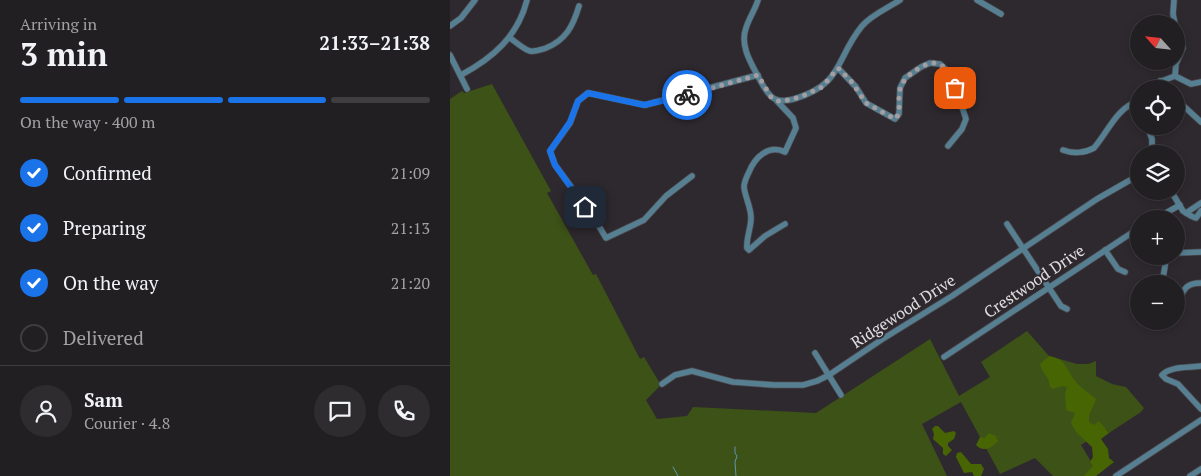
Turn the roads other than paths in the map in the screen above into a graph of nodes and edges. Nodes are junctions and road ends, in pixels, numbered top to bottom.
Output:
1 (475, 0) edge
2 (527, 0) edge
3 (758, 0) edge
4 (900, 0) edge
5 (977, 0) edge
6 (1174, 0) edge
7 (579, 6) dead end
8 (1001, 14) dead end
9 (1173, 15) edge
10 (450, 26) edge
11 (510, 38) junction
12 (450, 55) edge
13 (838, 68) junction
14 (1176, 70) edge
15 (461, 75) junction
16 (758, 75) junction
17 (1175, 76) junction
18 (1163, 80) edge
19 (1201, 82) edge
20 (467, 90) dead end
21 (777, 101) junction
22 (1130, 104) edge
23 (1185, 107) edge
24 (1201, 122) edge
25 (948, 146) dead end
26 (1063, 150) dead end
27 (692, 176) dead end
28 (1130, 180) edge
29 (1177, 200) edge
30 (1201, 203) edge
31 (1180, 205) junction
32 (1171, 210) edge
33 (1186, 213) junction
34 (1199, 214) edge
35 (784, 224) dead end
36 (1007, 224) dead end
37 (1130, 234) edge
38 (1023, 250) junction
39 (1105, 250) junction
40 (1201, 252) edge
41 (1185, 253) edge
42 (1125, 272) dead end
43 (1201, 283) edge
44 (1049, 288) junction
45 (1185, 288) edge
46 (1067, 309) dead end
47 (815, 353) dead end
48 (944, 357) dead end
49 (1201, 366) edge
50 (829, 375) junction
51 (662, 384) dead end
52 (842, 395) dead end
53 (1201, 409) edge
54 (1201, 420) edge
55 (1201, 469) edge
56 (1116, 476) edge
57 (1190, 476) edge

1 - 10 street
2 - 11 street
3 - 16 street
4 - 13 street
5 - 8 street
6 - 9 street
7 - 11 street
11 - 15 street
12 - 15 street
13 - 21 street
13 - 25 street
14 - 17 street
15 - 20 street
16 - 21 street
16 - 27 street
17 - 18 street
17 - 19 street
21 - 35 street
22 - 26 street
23 - 24 street
28 - 38 street, Ridgewood Drive
29 - 31 street
30 - 33 street
31 - 32 street
31 - 33 street
33 - 34 street
36 - 38 street
37 - 39 street, Crestwood Drive
38 - 44 street
38 - 50 street, Ridgewood Drive
39 - 42 street
39 - 44 street, Crestwood Drive
40 - 41 street
43 - 45 street
44 - 46 street
44 - 48 street, Crestwood Drive
47 - 50 street
49 - 53 street
50 - 51 street, Ridgewood Drive
50 - 52 street
54 - 56 street
55 - 57 street

